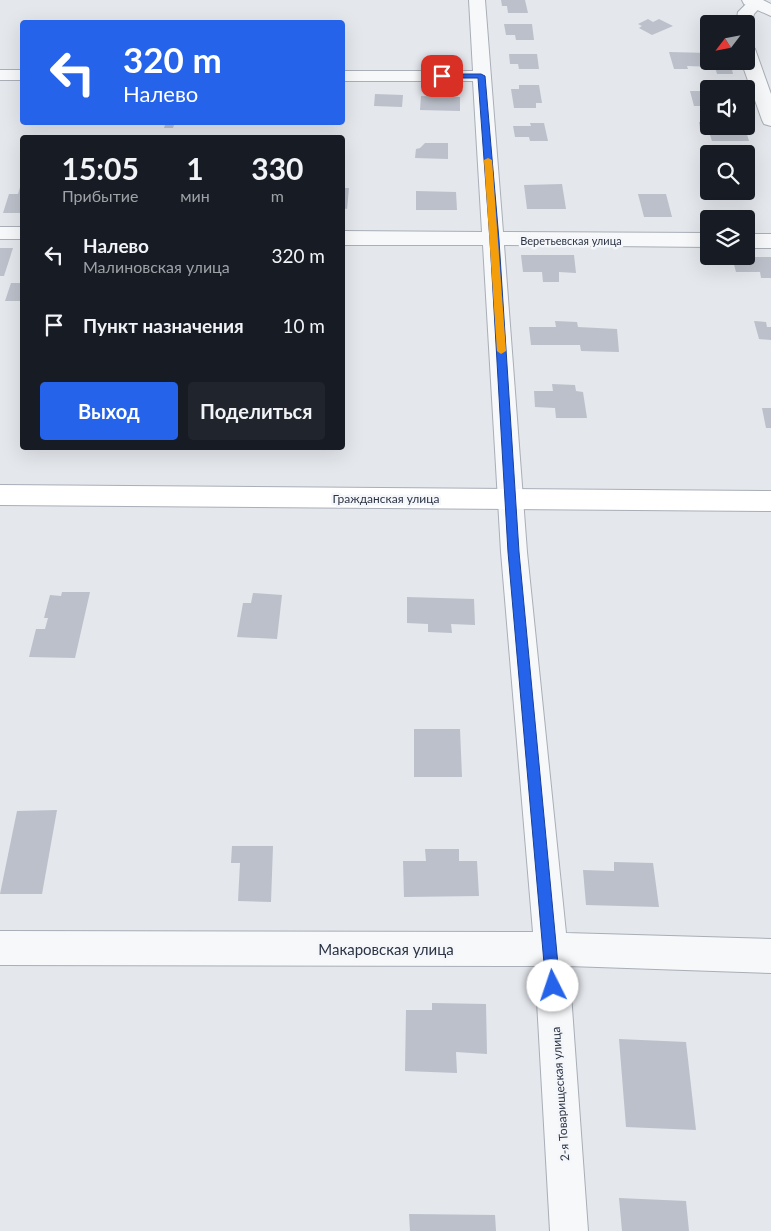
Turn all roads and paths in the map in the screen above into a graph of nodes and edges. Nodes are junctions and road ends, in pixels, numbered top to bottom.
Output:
1 (477, 0) edge
2 (759, 5) edge
3 (746, 15) edge
4 (753, 70) edge
5 (0, 75) edge
6 (20, 75) edge
7 (345, 76) edge
8 (481, 76) junction
9 (771, 120) edge
10 (0, 233) edge
11 (20, 233) edge
12 (345, 238) edge
13 (494, 240) junction
14 (700, 240) edge
15 (755, 240) edge
16 (771, 241) edge
17 (0, 495) edge
18 (510, 499) junction
19 (771, 501) edge
20 (0, 948) edge
21 (550, 949) junction
22 (771, 956) edge
23 (569, 1231) edge

1 - 8 street, 2-я Товарищеская улица
2 - 3 street
4 - 9 street
5 - 6 street
7 - 8 street
8 - 13 street, 2-я Товарищеская улица
10 - 11 street
12 - 13 street, Веретьевская улица
13 - 14 street, Веретьевская улица
13 - 18 street, 2-я Товарищеская улица
15 - 16 street
17 - 18 main road, Гражданская улица
18 - 19 main road, Гражданская улица
18 - 21 street, 2-я Товарищеская улица
20 - 21 street, Макаровская улица
21 - 22 street, Макаровская улица
21 - 23 street, 2-я Товарищеская улица

